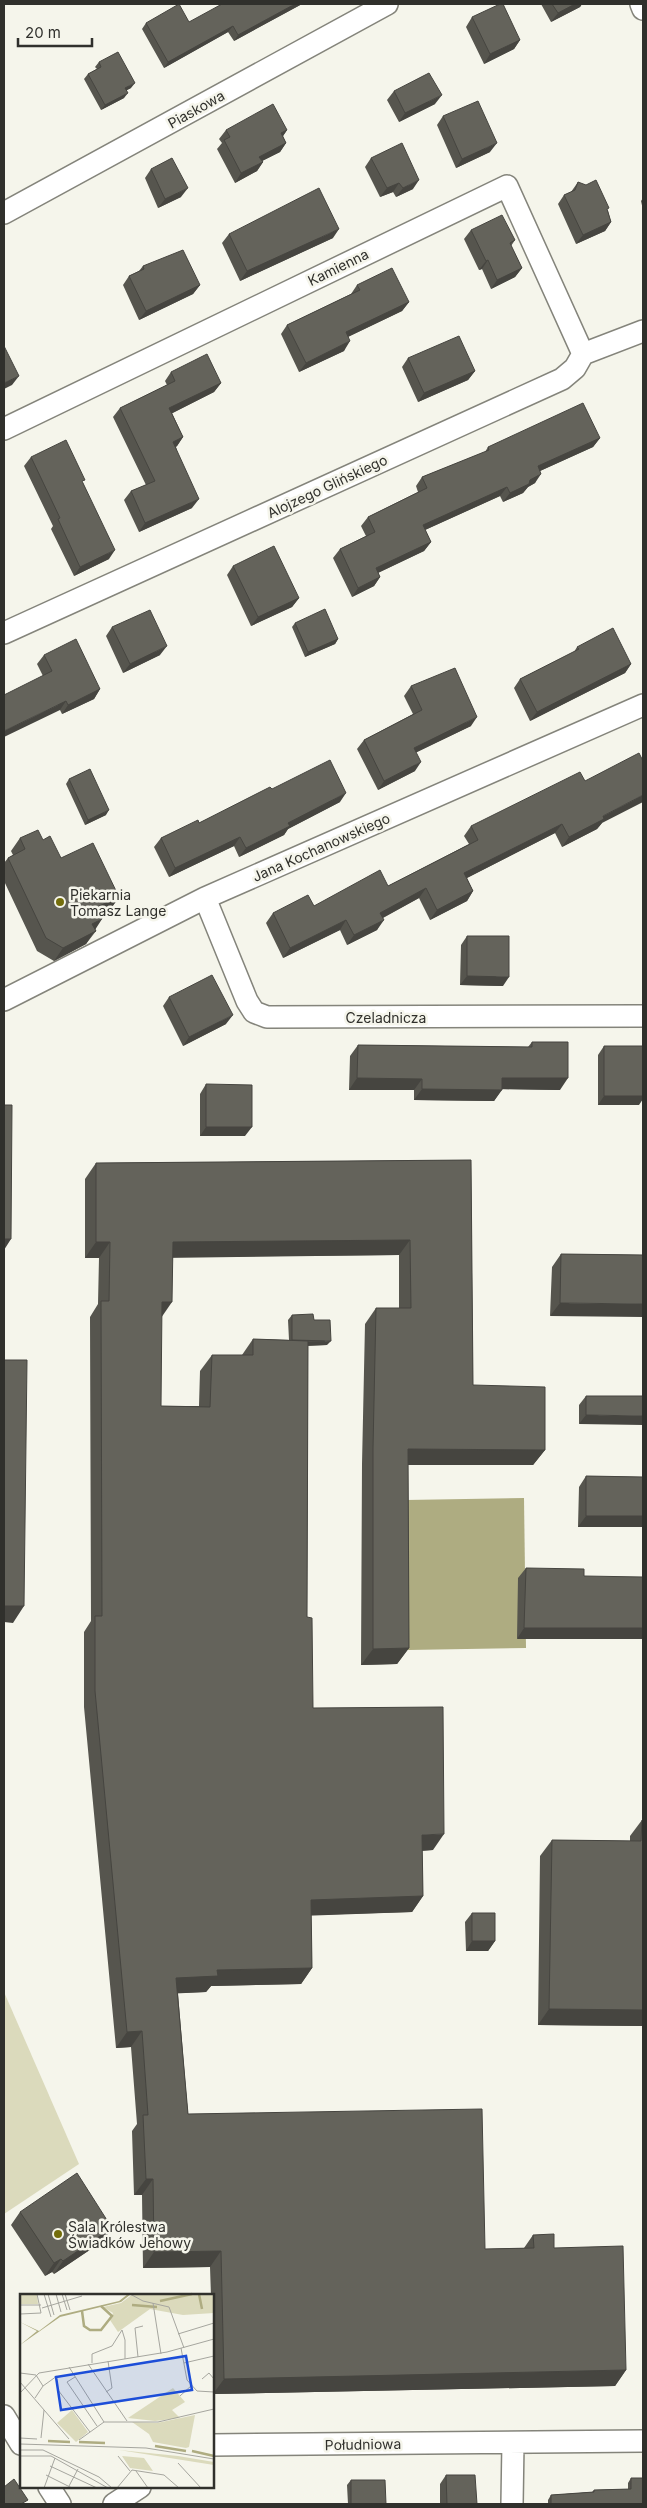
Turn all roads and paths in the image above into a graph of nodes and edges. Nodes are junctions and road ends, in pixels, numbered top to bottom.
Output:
1 (388, 4) edge
2 (641, 4) edge
3 (643, 9) edge
4 (4, 213) edge
5 (643, 331) edge
6 (583, 354) junction
7 (4, 429) edge
8 (4, 633) edge
9 (643, 705) edge
10 (205, 898) junction
11 (4, 1000) edge
12 (643, 1016) edge
13 (4, 2416) edge
14 (643, 2441) edge
15 (20, 2442) edge
16 (513, 2443) junction
17 (214, 2445) edge
18 (50, 2488) edge
19 (138, 2488) edge
20 (60, 2504) edge
21 (114, 2504) edge
22 (512, 2504) edge

1 - 4 street, Piaskowa
2 - 3 street
5 - 6 street
6 - 7 street, Kamienna
6 - 8 street, Alojzego Glińskiego
9 - 10 street, Jana Kochanowskiego
10 - 11 street, Jana Kochanowskiego
10 - 12 street, Czeladnicza
13 - 15 street
14 - 16 street, Południowa
16 - 17 street, Południowa
16 - 22 street
18 - 20 street
19 - 21 street

